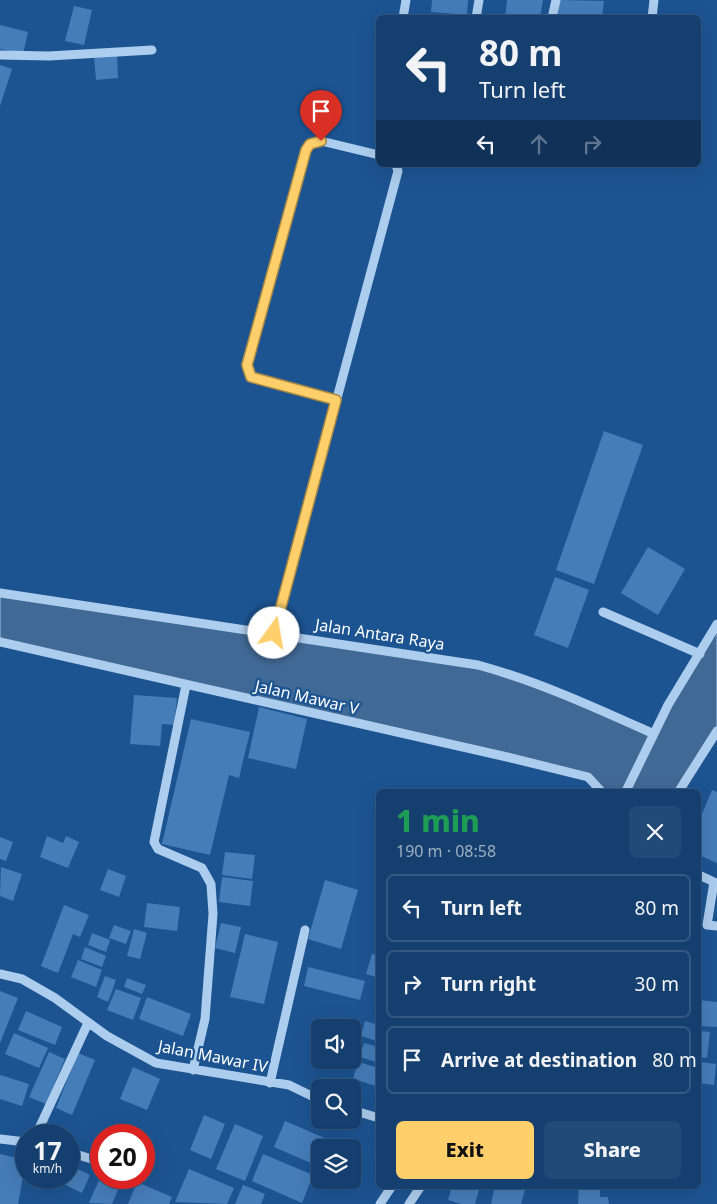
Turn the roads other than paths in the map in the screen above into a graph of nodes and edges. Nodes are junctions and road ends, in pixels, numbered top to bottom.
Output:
1 (406, 0) edge
2 (479, 0) edge
3 (556, 0) edge
4 (654, 0) edge
5 (404, 15) edge
6 (476, 15) edge
7 (553, 15) edge
8 (652, 15) edge
9 (152, 50) dead end
10 (0, 54) edge
11 (376, 154) edge
12 (397, 167) edge
13 (336, 400) junction
14 (0, 593) edge
15 (603, 612) dead end
16 (717, 624) edge
17 (274, 633) junction
18 (0, 642) edge
19 (700, 654) junction
20 (186, 686) junction
21 (717, 730) edge
22 (654, 734) junction
23 (599, 789) edge
24 (627, 789) edge
25 (680, 789) edge
26 (701, 876) edge
27 (717, 926) edge
28 (305, 930) dead end
29 (0, 974) edge
30 (88, 1023) junction
31 (193, 1070) junction
32 (270, 1083) junction
33 (311, 1096) edge
34 (361, 1113) edge
35 (376, 1117) edge
36 (41, 1124) edge
37 (0, 1139) edge
38 (15, 1141) edge
39 (390, 1189) edge
40 (419, 1189) edge
41 (380, 1204) edge
42 (409, 1204) edge

1 - 5 street
2 - 6 street
3 - 7 street
4 - 8 street
9 - 10 street
11 - 13 street
12 - 13 street
13 - 17 street
14 - 17 street, Jalan Antara Raya
15 - 19 street
16 - 19 street
17 - 22 street, Jalan Antara Raya
18 - 20 street, Jalan Mawar V
19 - 22 street
20 - 23 street, Jalan Mawar V
20 - 31 street
21 - 25 street
22 - 24 street
26 - 27 street
28 - 32 street
29 - 30 street, Jalan Mawar IV
30 - 31 street, Jalan Mawar IV
30 - 36 street
31 - 32 street, Jalan Mawar IV
32 - 33 street, Jalan Mawar IV
34 - 35 street
37 - 38 street
39 - 41 street
40 - 42 street

